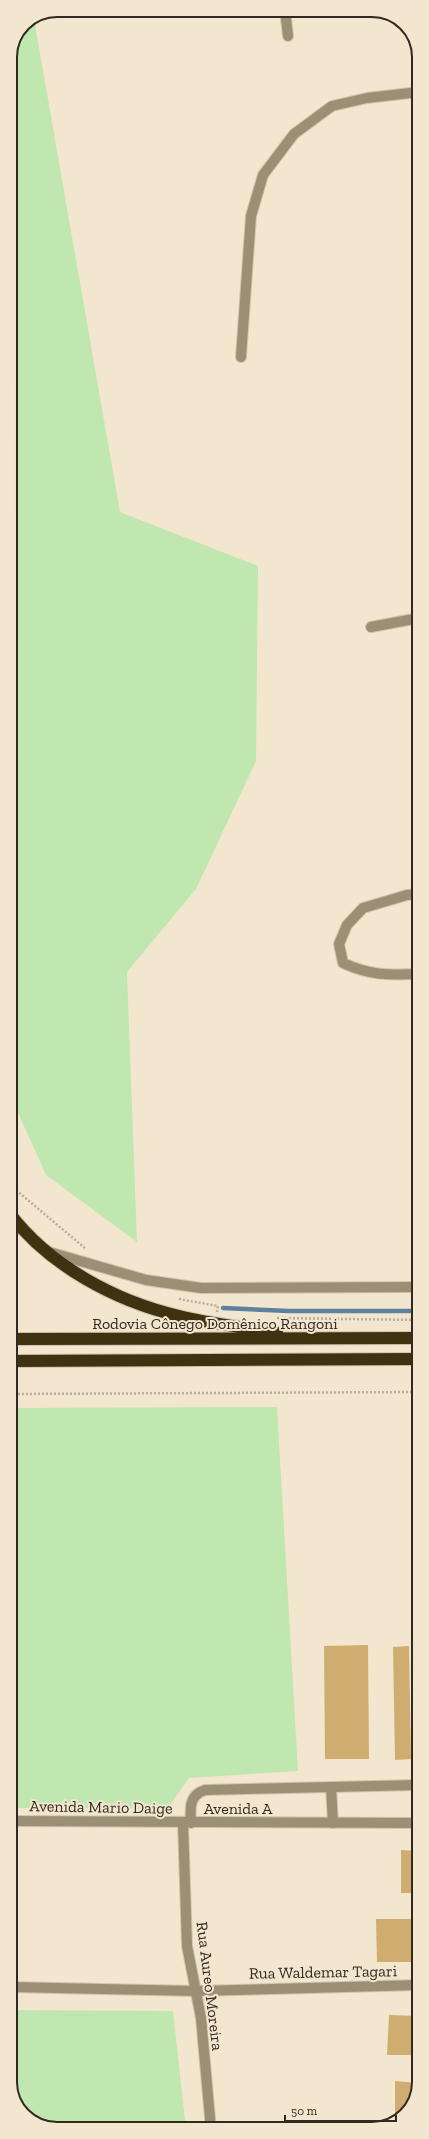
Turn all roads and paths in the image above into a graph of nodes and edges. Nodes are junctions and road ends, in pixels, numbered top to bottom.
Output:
1 (286, 17) edge
2 (288, 36) dead end
3 (412, 93) edge
4 (241, 357) dead end
5 (412, 619) edge
6 (371, 627) dead end
7 (412, 895) edge
8 (412, 974) edge
9 (17, 1221) edge
10 (44, 1250) junction
11 (412, 1287) edge
12 (271, 1318) dead end
13 (412, 1320) edge
14 (412, 1338) edge
15 (17, 1339) edge
16 (304, 1339) junction
17 (412, 1360) edge
18 (17, 1361) edge
19 (412, 1392) edge
20 (17, 1394) edge
21 (412, 1785) edge
22 (331, 1787) junction
23 (17, 1821) edge
24 (187, 1823) junction
25 (333, 1823) junction
26 (412, 1823) edge
27 (412, 1985) edge
28 (17, 1987) edge
29 (196, 1991) junction
30 (210, 2122) edge

1 - 2 street
3 - 4 street
5 - 6 street
7 - 8 street
9 - 10 highway
10 - 11 street
10 - 16 highway
12 - 13 path
14 - 16 highway, Rodovia Cônego Domênico Rangoni
15 - 16 highway, Rodovia Cônego Domênico Rangoni
17 - 18 highway
19 - 20 path
21 - 22 street, Avenida A
22 - 24 street, Avenida A
22 - 25 street
23 - 24 street, Avenida Mario Daige
24 - 25 street, Avenida A
24 - 29 street, Rua Aureo Moreira
25 - 26 street, Avenida A
27 - 29 street, Rua Waldemar Tagari
28 - 29 street, Rua Waldemar Tagari
29 - 30 street, Rua Aureo Moreira

